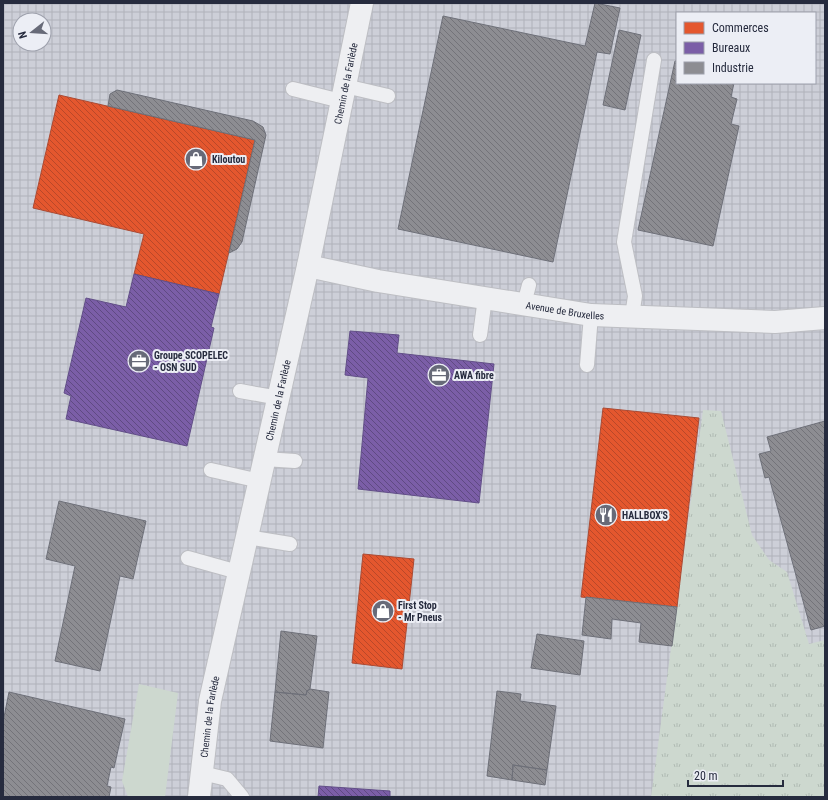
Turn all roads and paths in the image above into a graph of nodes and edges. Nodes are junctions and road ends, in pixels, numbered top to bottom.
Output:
1 (362, 3) edge
2 (654, 60) dead end
3 (293, 89) dead end
4 (343, 94) junction
5 (388, 96) dead end
6 (308, 266) junction
7 (485, 298) junction
8 (591, 315) junction
9 (632, 316) junction
10 (825, 318) edge
11 (480, 335) dead end
12 (586, 365) dead end
13 (240, 391) dead end
14 (279, 398) junction
15 (264, 459) junction
16 (295, 461) dead end
17 (211, 470) dead end
18 (260, 481) junction
19 (247, 537) junction
20 (290, 544) dead end
21 (188, 558) dead end
22 (238, 572) junction
23 (202, 773) junction
24 (238, 795) edge
25 (199, 797) edge

1 - 4 street, Chemin de la Farlède
2 - 9 lane
3 - 4 lane
4 - 5 lane
4 - 6 street, Chemin de la Farlède
6 - 7 street, Avenue de Bruxelles
6 - 14 street, Chemin de la Farlède
7 - 8 street, Avenue de Bruxelles
7 - 11 lane
8 - 9 street, Avenue de Bruxelles
8 - 12 lane
9 - 10 street, Avenue de Bruxelles
13 - 14 lane
14 - 15 street, Chemin de la Farlède
15 - 16 lane
15 - 18 street, Chemin de la Farlède
17 - 18 lane
18 - 19 street, Chemin de la Farlède
19 - 20 lane
19 - 22 street, Chemin de la Farlède
21 - 22 lane
22 - 23 street, Chemin de la Farlède
23 - 24 lane
23 - 25 street, Chemin de la Farlède

